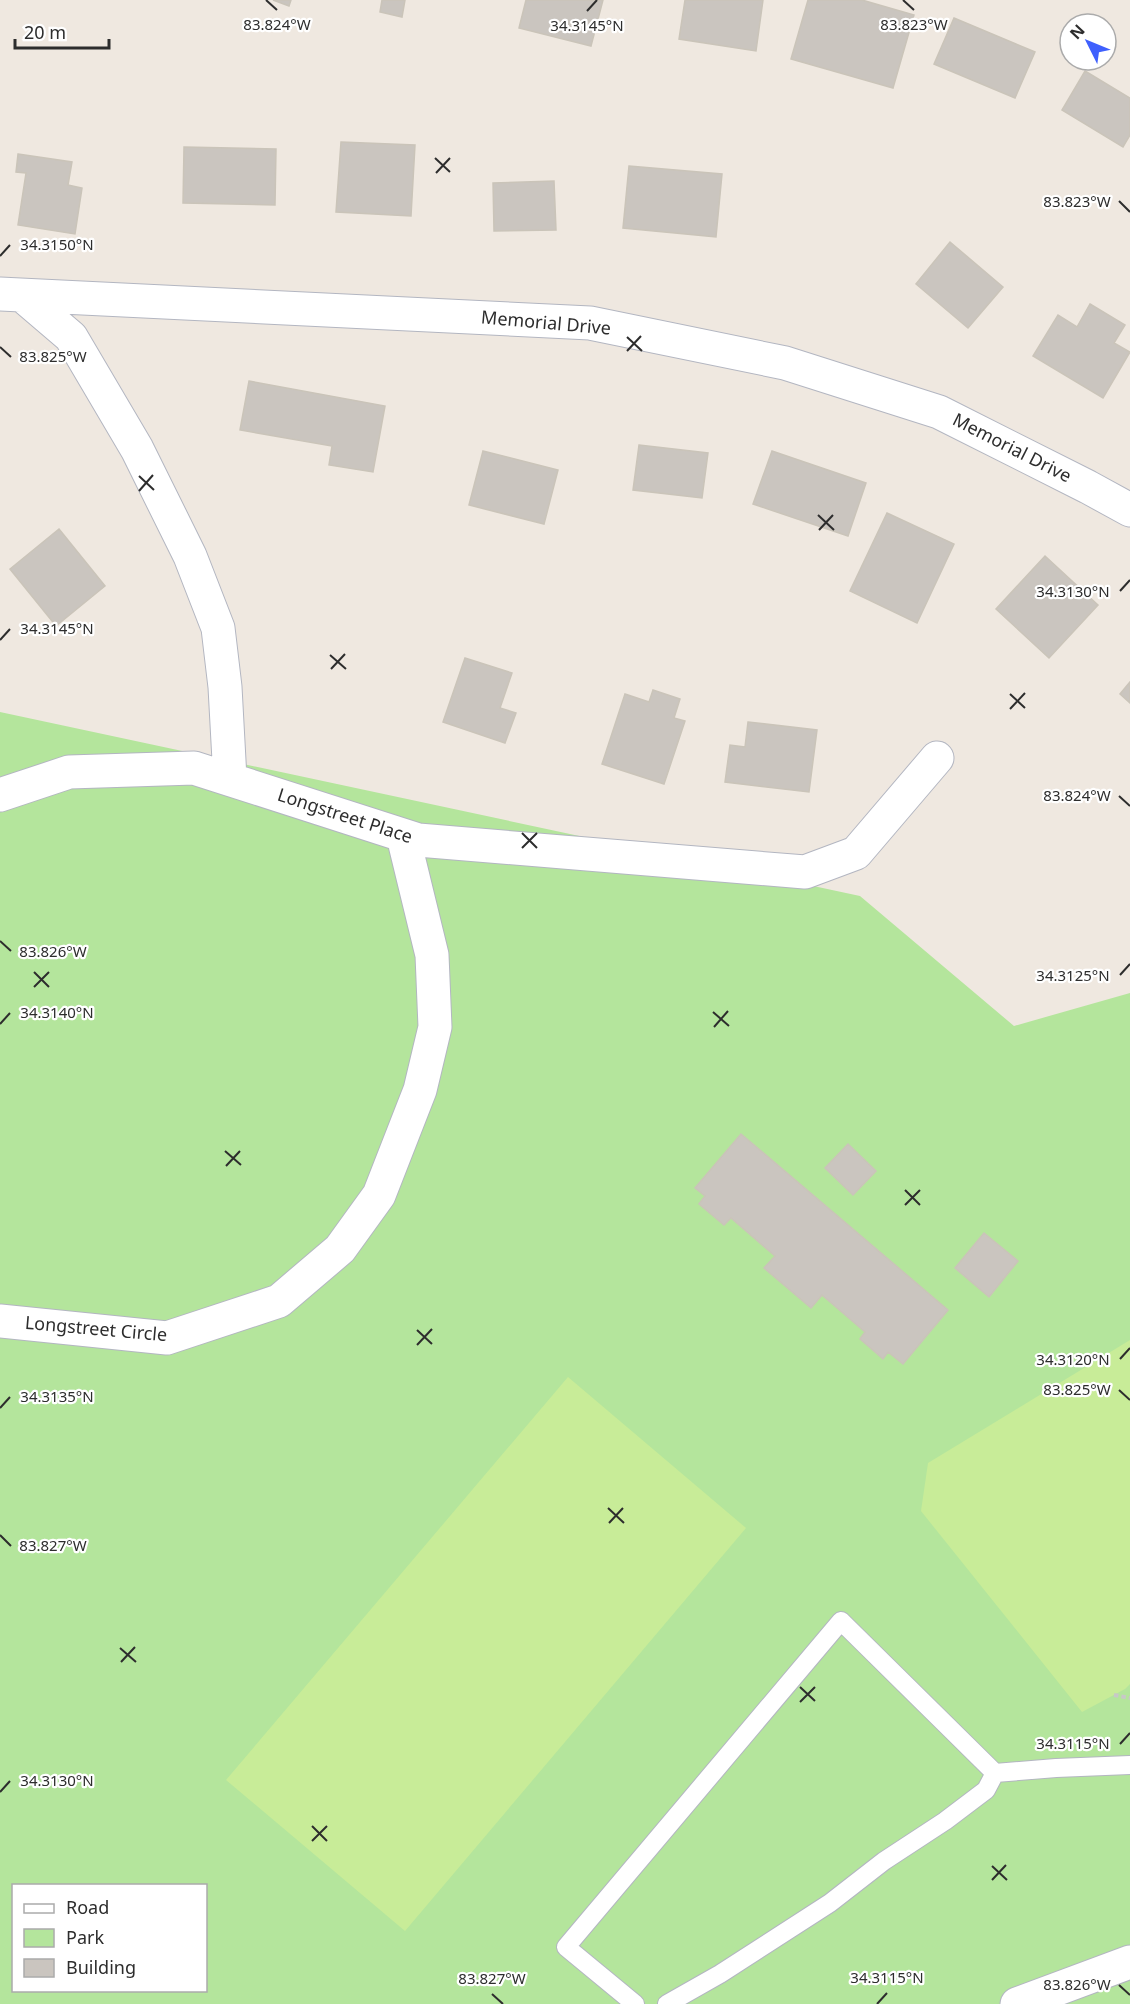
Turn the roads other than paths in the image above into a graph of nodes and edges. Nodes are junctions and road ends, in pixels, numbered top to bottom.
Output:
1 (12, 295) edge
2 (1130, 510) edge
3 (937, 758) dead end
4 (230, 779) junction
5 (0, 795) edge
6 (403, 836) junction
7 (0, 1321) edge
8 (1130, 1765) edge
9 (995, 1773) junction
10 (1130, 1962) edge
11 (635, 2004) edge
12 (667, 2004) edge
13 (1017, 2004) edge

1 - 2 street, Memorial Drive
1 - 4 street
3 - 6 street, Longstreet Place
4 - 5 street, Longstreet Place
4 - 6 street, Longstreet Place
6 - 7 street, Longstreet Circle
8 - 9 lane
9 - 11 lane
9 - 12 lane
10 - 13 street

